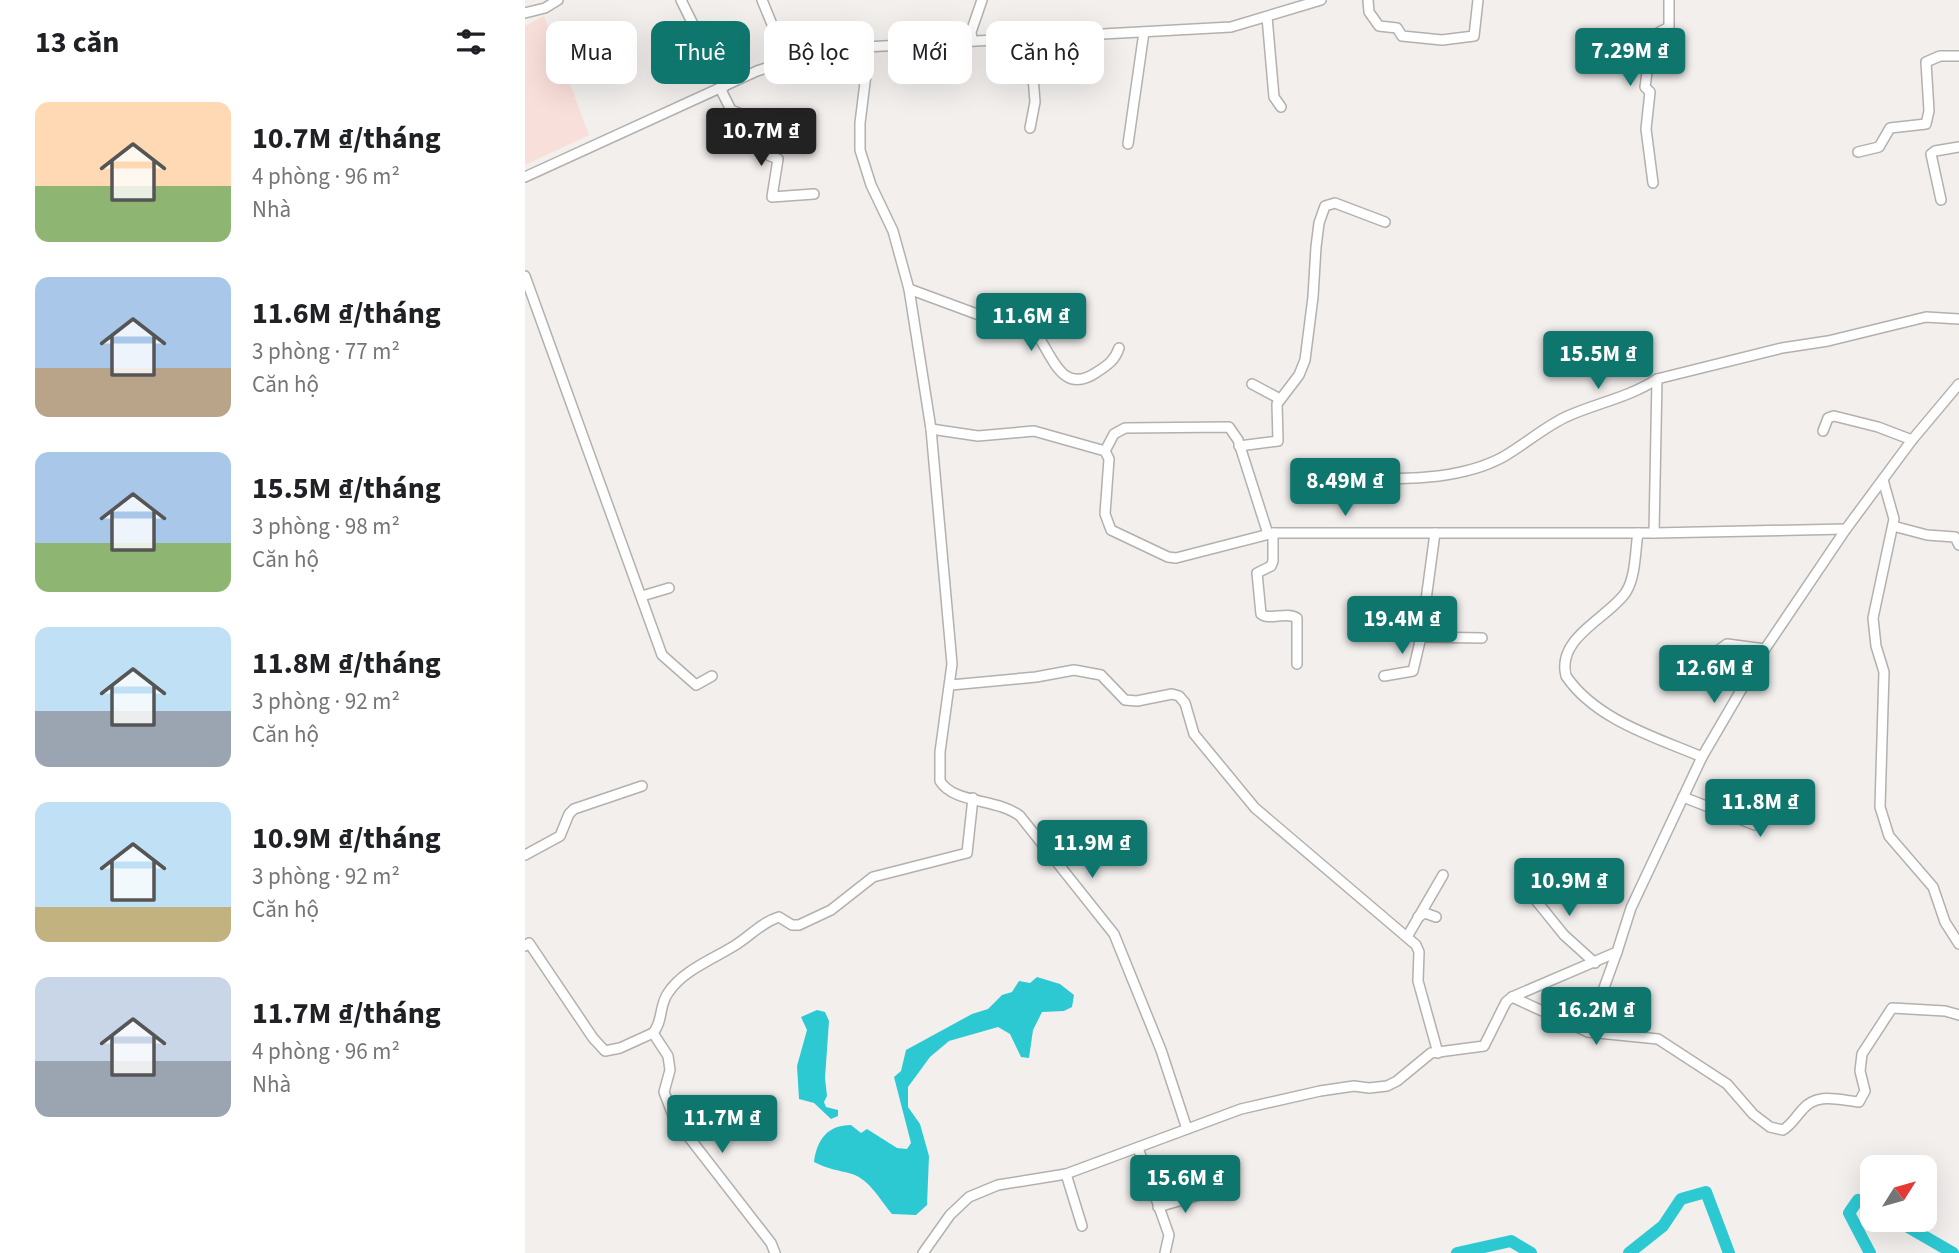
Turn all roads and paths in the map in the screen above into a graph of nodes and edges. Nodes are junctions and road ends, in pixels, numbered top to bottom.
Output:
1 (558, 0) edge
2 (681, 0) edge
3 (762, 0) edge
4 (982, 0) edge
5 (1321, 0) edge
6 (1368, 0) edge
7 (1478, 0) edge
8 (1669, 0) edge
9 (1292, 4) edge
10 (525, 13) edge
11 (1267, 16) junction
12 (771, 21) edge
13 (972, 29) edge
14 (1144, 32) junction
15 (1104, 34) edge
16 (972, 39) edge
17 (986, 39) edge
18 (1959, 56) edge
19 (764, 69) edge
20 (864, 84) edge
21 (1034, 84) edge
22 (722, 88) junction
23 (1281, 107) dead end
24 (1030, 128) dead end
25 (1128, 144) dead end
26 (1959, 147) edge
27 (1858, 152) dead end
28 (525, 177) edge
29 (1653, 183) dead end
30 (814, 194) dead end
31 (1941, 200) dead end
32 (1385, 222) dead end
33 (525, 276) edge
34 (909, 289) junction
35 (1959, 319) edge
36 (1119, 348) dead end
37 (1657, 379) junction
38 (1252, 384) dead end
39 (1959, 384) edge
40 (1280, 399) junction
41 (931, 429) junction
42 (1823, 431) dead end
43 (1912, 440) junction
44 (1239, 446) junction
45 (1105, 451) junction
46 (1371, 477) dead end
47 (1883, 480) junction
48 (1893, 526) junction
49 (1846, 529) junction
50 (1435, 533) junction
51 (1638, 533) junction
52 (1654, 533) junction
53 (1270, 534) junction
54 (1959, 545) edge
55 (669, 589) dead end
56 (642, 596) junction
57 (1421, 637) junction
58 (1482, 638) dead end
59 (1765, 649) junction
60 (1702, 662) dead end
61 (1297, 664) dead end
62 (712, 676) dead end
63 (1384, 676) dead end
64 (951, 685) junction
65 (1702, 757) junction
66 (642, 786) dead end
67 (1683, 797) junction
68 (973, 798) junction
69 (1772, 799) dead end
70 (525, 855) edge
71 (1443, 875) dead end
72 (1526, 888) dead end
73 (1418, 917) junction
74 (1436, 918) dead end
75 (1407, 937) junction
76 (526, 942) edge
77 (1959, 944) edge
78 (1617, 952) junction
79 (1595, 963) junction
80 (1511, 997) junction
81 (1959, 1015) edge
82 (1587, 1032) junction
83 (653, 1033) junction
84 (1438, 1052) junction
85 (1187, 1129) junction
86 (1138, 1148) junction
87 (1066, 1174) junction
88 (1203, 1194) dead end
89 (1158, 1207) junction
90 (1082, 1226) dead end
91 (775, 1253) edge
92 (923, 1253) edge
93 (1165, 1253) edge

1 - 10 street
2 - 22 street
3 - 12 street
4 - 13 street
5 - 9 street
6 - 7 street
8 - 29 street
9 - 11 street
11 - 14 street
11 - 23 street
14 - 15 street
14 - 25 street
16 - 17 street
18 - 27 street
19 - 22 street
20 - 34 street
21 - 24 street
22 - 28 street
22 - 30 street
26 - 31 street
32 - 40 street
33 - 56 street
34 - 36 street
34 - 41 street
35 - 37 street
37 - 46 street
37 - 52 street
38 - 40 street
39 - 43 street
40 - 44 street
41 - 45 street
41 - 64 street
42 - 43 street
43 - 47 street
44 - 45 street
44 - 53 street
45 - 53 street
47 - 48 street
47 - 49 street
48 - 54 street
48 - 77 street
49 - 52 street
49 - 59 street
50 - 51 street
50 - 53 street
50 - 57 street
51 - 52 street
51 - 65 street
53 - 61 street
55 - 56 street
56 - 62 street
57 - 58 street
57 - 63 street
59 - 60 street
59 - 65 street
64 - 68 street
64 - 75 street
65 - 67 street
66 - 70 street
67 - 69 street
67 - 78 street
68 - 83 street
68 - 85 street
71 - 73 street
72 - 79 street
73 - 74 street
73 - 75 street
75 - 84 street
76 - 83 street
78 - 79 street
78 - 82 street
79 - 80 street
80 - 82 street
80 - 84 street
81 - 82 street
83 - 91 street
84 - 85 street
85 - 86 street
86 - 87 street
86 - 89 street
87 - 90 street
87 - 92 street
88 - 89 street
89 - 93 street

